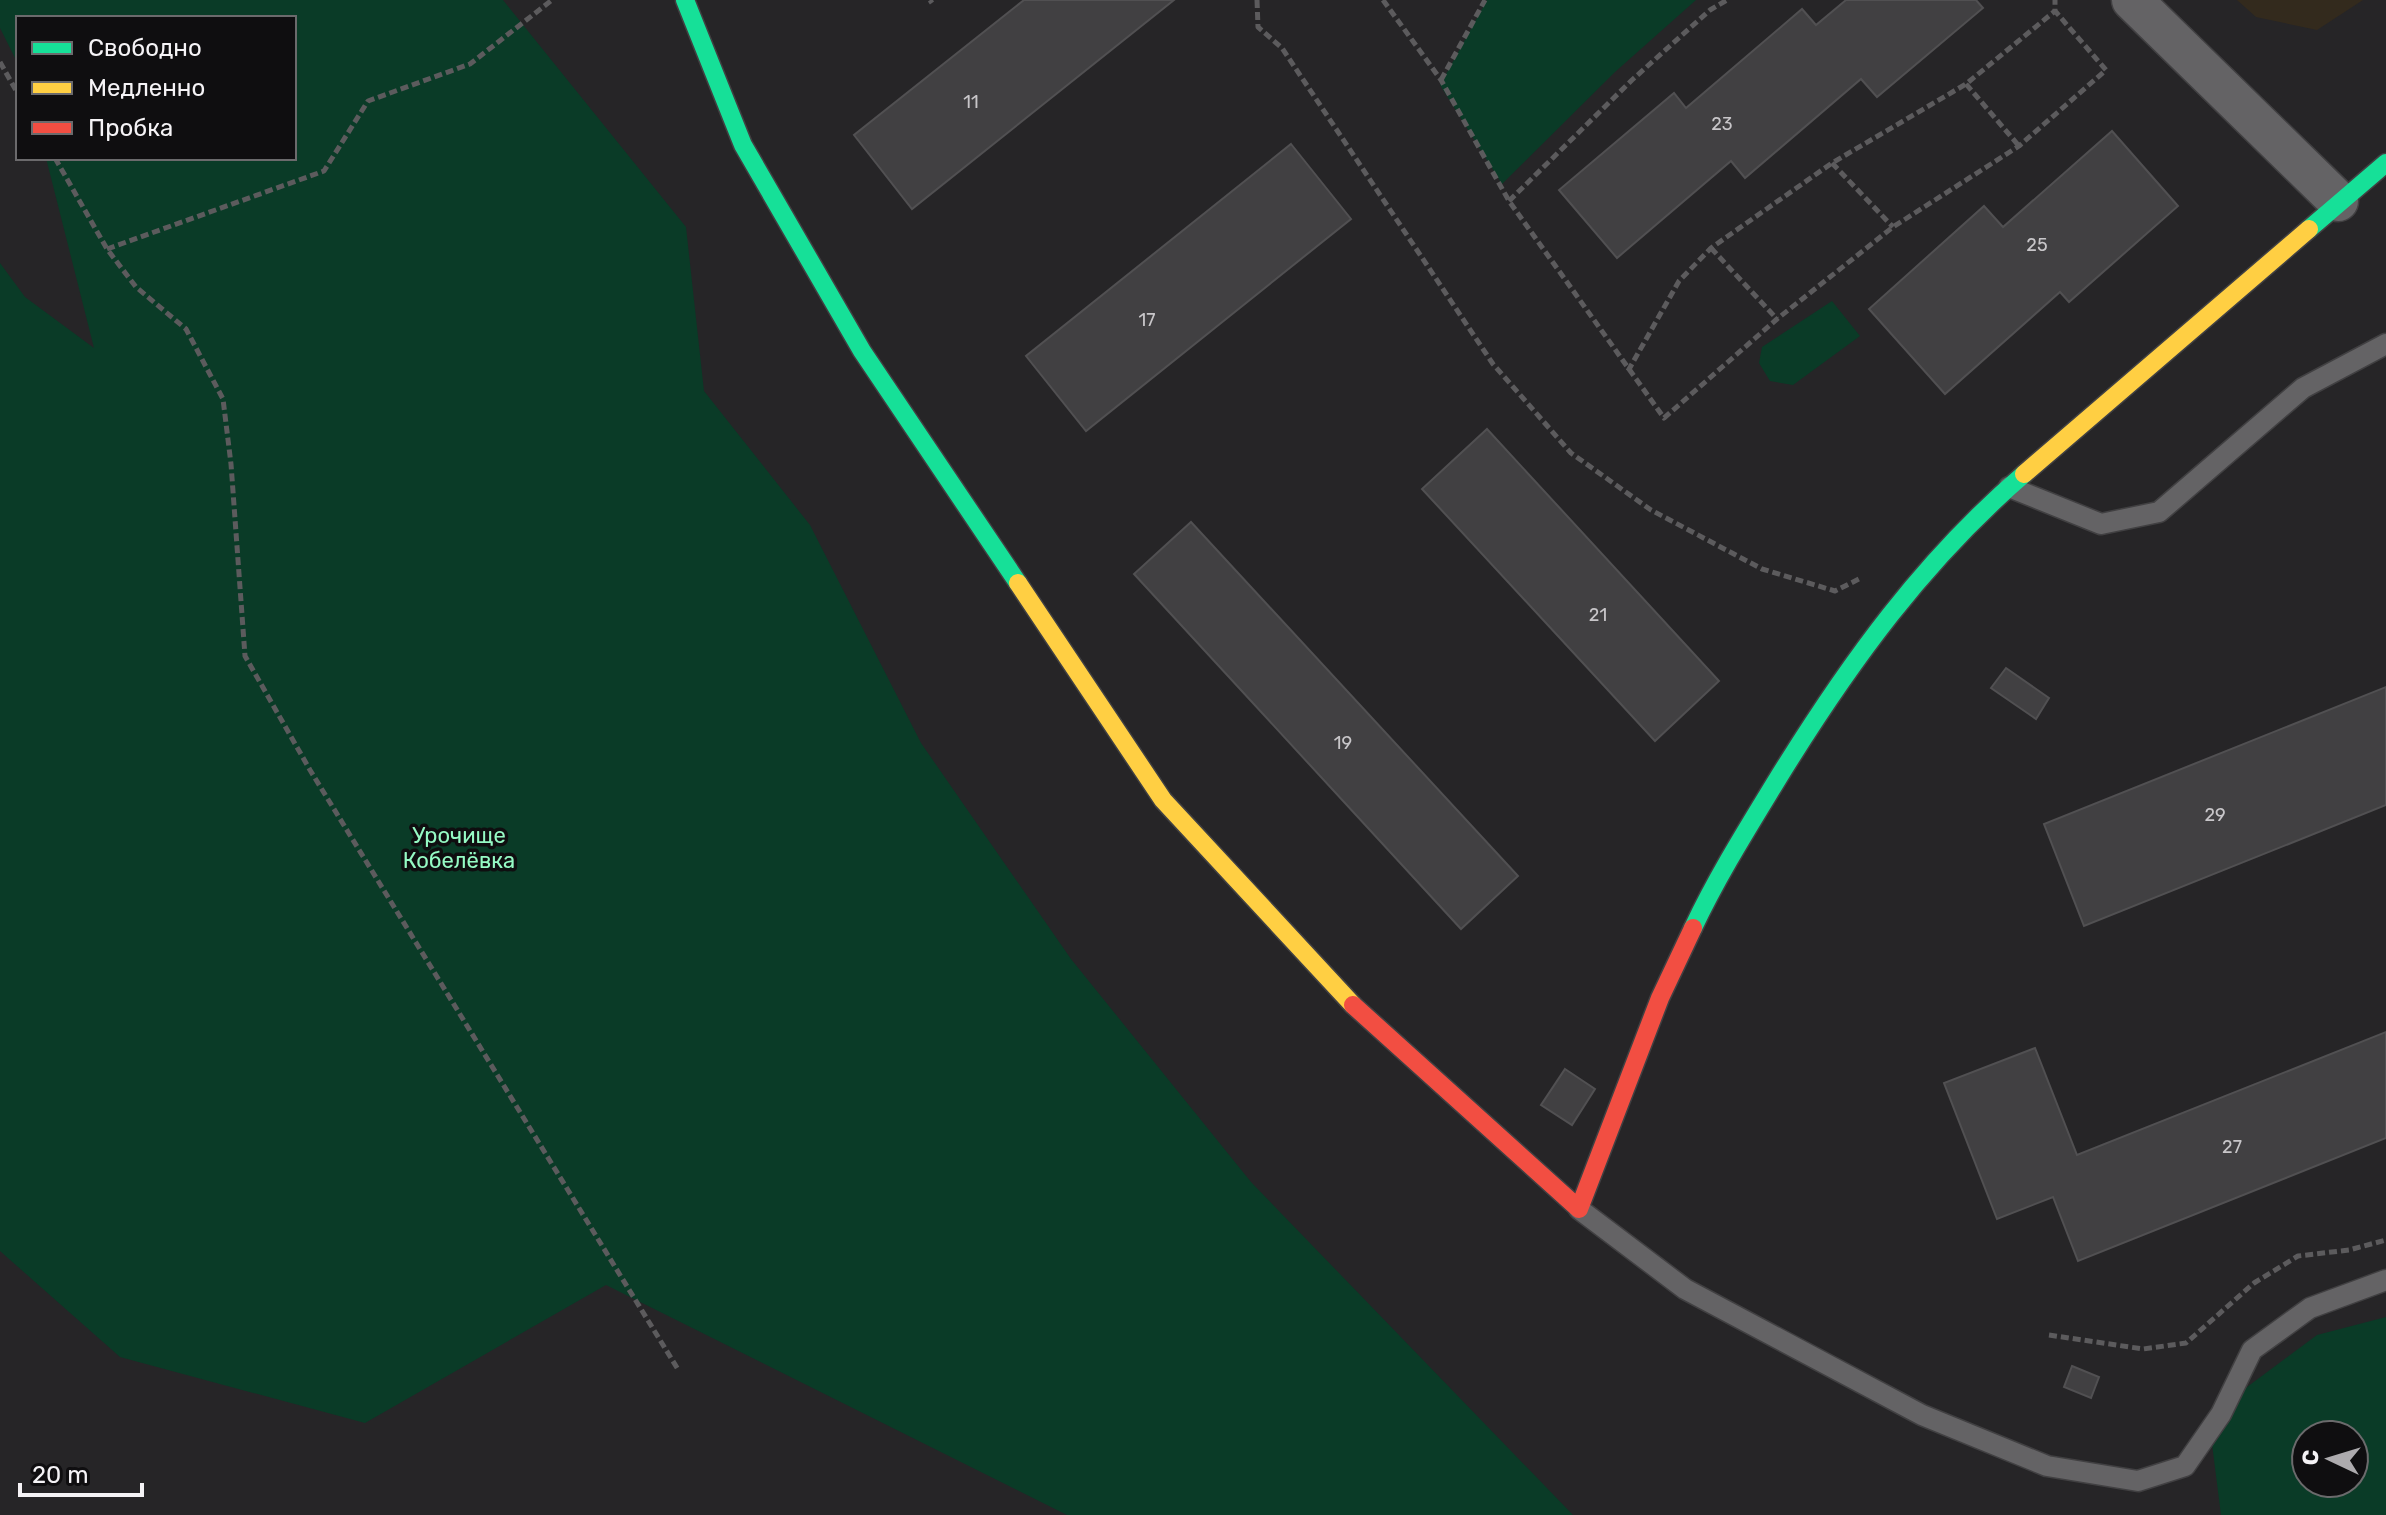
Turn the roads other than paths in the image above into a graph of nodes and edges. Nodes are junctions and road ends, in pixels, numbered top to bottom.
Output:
1 (685, 0) edge
2 (2132, 0) edge
3 (2386, 163) edge
4 (2338, 201) junction
5 (2386, 344) edge
6 (2009, 487) junction
7 (1579, 1209) junction
8 (2386, 1280) edge

1 - 7 street
2 - 4 street
3 - 4 street
4 - 6 street
5 - 6 lane
6 - 7 street
7 - 8 lane

